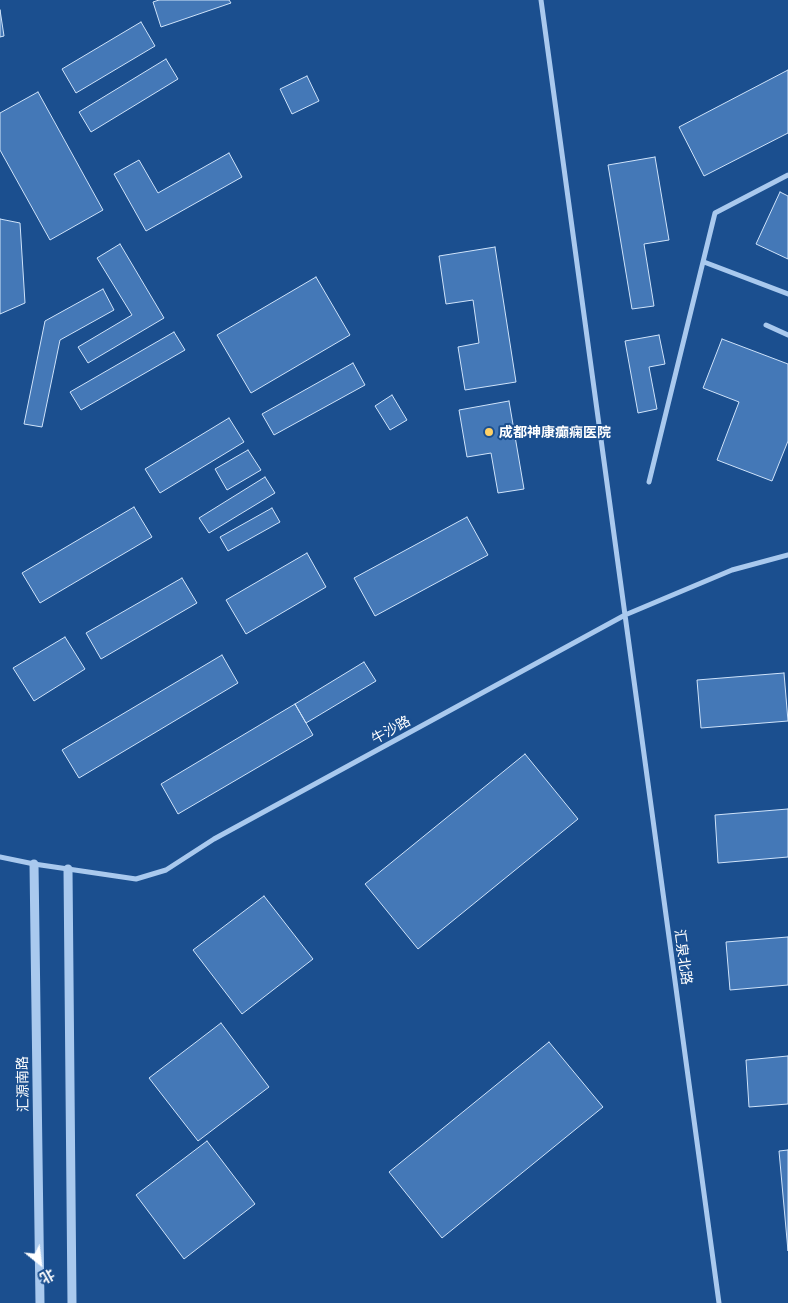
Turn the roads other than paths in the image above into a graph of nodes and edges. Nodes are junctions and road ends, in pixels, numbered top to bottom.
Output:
1 (541, 0) edge
2 (788, 175) edge
3 (704, 262) junction
4 (788, 294) edge
5 (766, 325) dead end
6 (788, 335) edge
7 (649, 482) dead end
8 (788, 555) edge
9 (625, 615) junction
10 (0, 857) edge
11 (34, 864) junction
12 (68, 869) junction
13 (40, 1303) edge
14 (72, 1303) edge
15 (719, 1303) edge

1 - 9 street, 汇泉北路
2 - 3 street
3 - 4 street
3 - 7 street
5 - 6 street
8 - 9 street, 牛沙路
9 - 12 street, 牛沙路
9 - 15 street, 汇泉北路
10 - 11 street, 牛沙路
11 - 12 street, 牛沙路
11 - 13 street, 汇源南路
12 - 14 street

